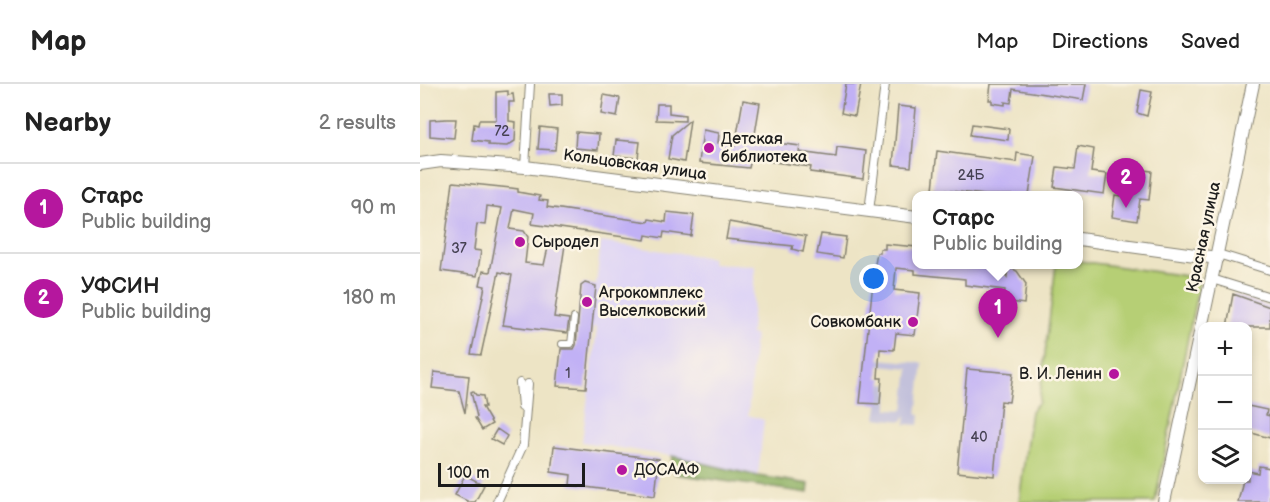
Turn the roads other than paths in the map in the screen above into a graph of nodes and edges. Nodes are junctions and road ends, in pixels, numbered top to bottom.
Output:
1 (530, 84) edge
2 (885, 84) edge
3 (1253, 84) edge
4 (420, 164) edge
5 (525, 167) junction
6 (869, 211) junction
7 (912, 216) edge
8 (1083, 239) edge
9 (1217, 256) junction
10 (1270, 270) edge
11 (1212, 279) junction
12 (1270, 297) edge
13 (574, 318) dead end
14 (562, 344) dead end
15 (524, 384) dead end
16 (497, 502) edge
17 (1164, 502) edge

1 - 5 street
2 - 6 street
3 - 9 main road, Красная улица
4 - 5 main road, Кольцовская улица
5 - 6 main road, Кольцовская улица
6 - 7 main road, Кольцовская улица
8 - 9 main road
9 - 10 street
9 - 11 main road, Красная улица
11 - 12 street
11 - 17 main road, Красная улица
13 - 14 street
15 - 16 street

